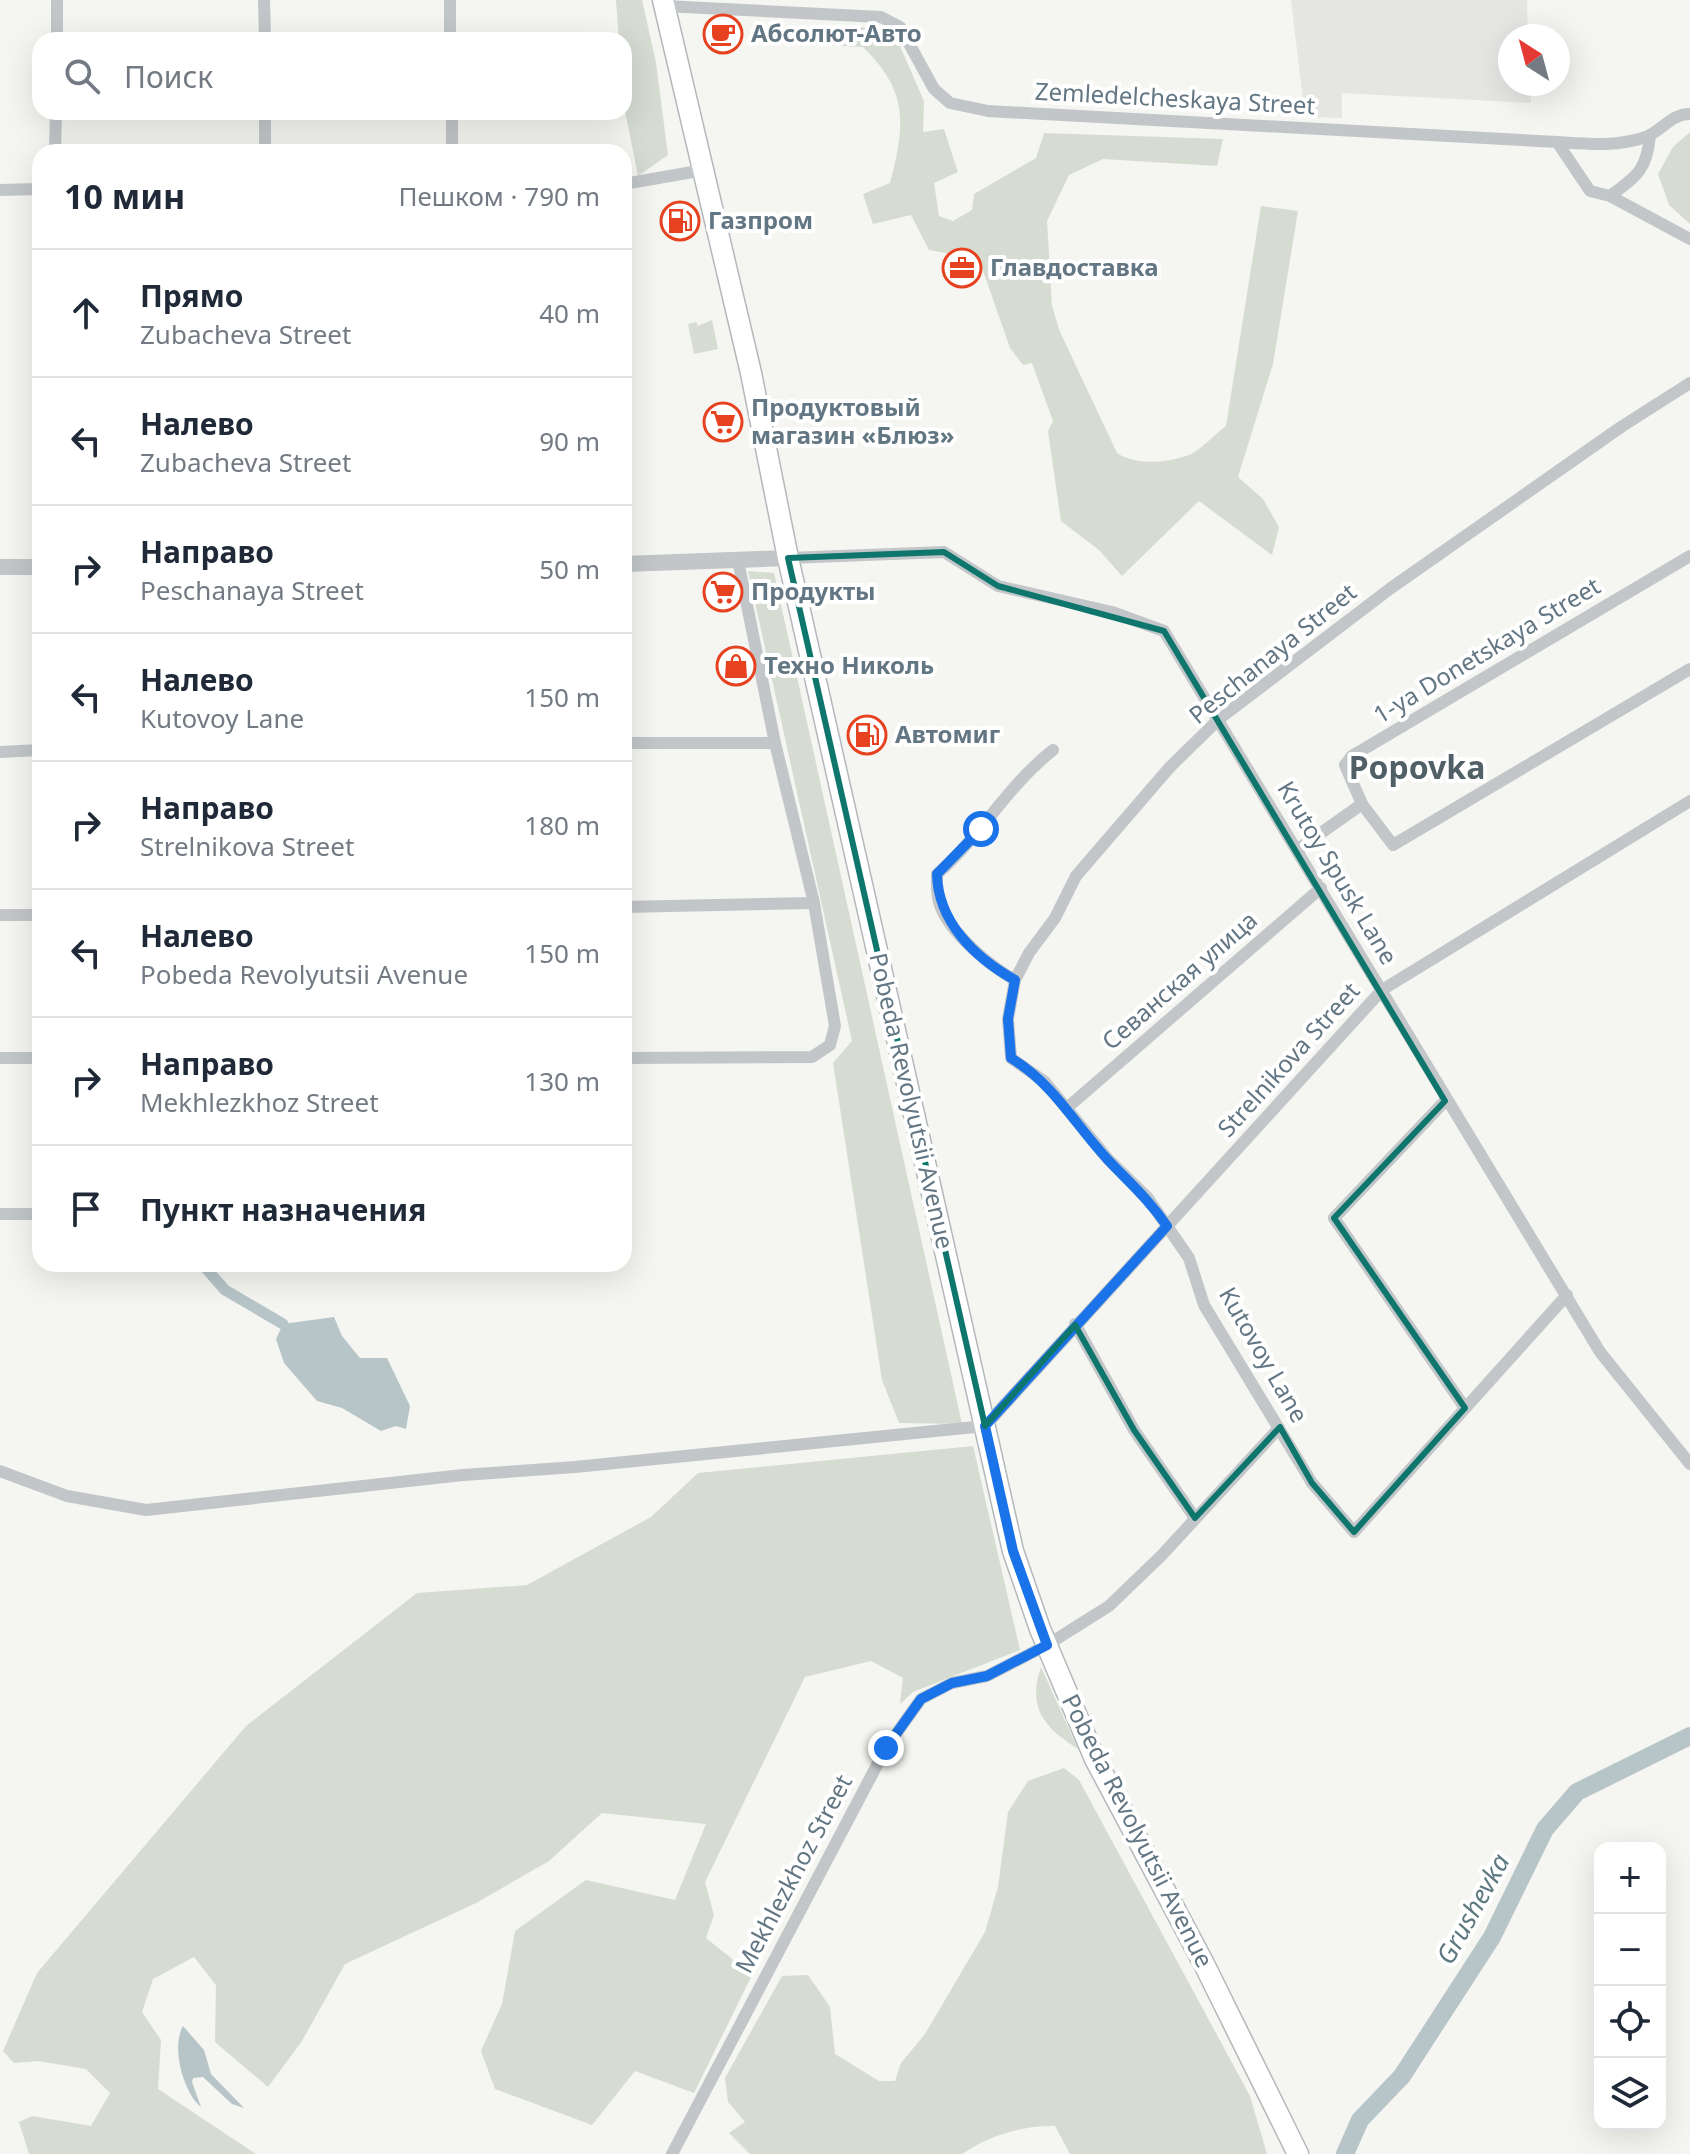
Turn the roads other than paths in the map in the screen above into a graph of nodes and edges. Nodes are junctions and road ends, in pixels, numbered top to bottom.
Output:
1 (57, 0) edge
2 (264, 0) edge
3 (450, 0) edge
4 (664, 3) edge
5 (57, 32) edge
6 (265, 32) edge
7 (450, 32) edge
8 (1690, 114) edge
9 (56, 120) edge
10 (265, 120) edge
11 (452, 120) edge
12 (1650, 135) junction
13 (1557, 142) junction
14 (55, 144) edge
15 (265, 144) edge
16 (452, 144) edge
17 (704, 170) junction
18 (632, 183) edge
19 (32, 189) edge
20 (0, 190) edge
21 (1610, 196) junction
22 (1690, 239) edge
23 (1690, 383) edge
24 (1690, 556) edge
25 (788, 558) junction
26 (738, 561) junction
27 (632, 564) edge
28 (0, 567) edge
29 (32, 567) edge
30 (1690, 669) edge
31 (1219, 719) junction
32 (632, 743) edge
33 (775, 743) junction
34 (32, 750) edge
35 (1053, 750) dead end
36 (0, 752) edge
37 (1690, 801) edge
38 (1362, 804) junction
39 (1297, 850) junction
40 (1321, 888) junction
41 (814, 903) junction
42 (632, 907) edge
43 (0, 915) edge
44 (32, 915) edge
45 (1015, 980) junction
46 (1382, 990) junction
47 (0, 1058) edge
48 (32, 1058) edge
49 (632, 1058) edge
50 (1011, 1058) joint
51 (1445, 1101) junction
52 (1068, 1107) junction
53 (0, 1214) edge
54 (32, 1214) edge
55 (1167, 1226) junction
56 (1567, 1295) junction
57 (1075, 1324) junction
58 (1465, 1408) junction
59 (985, 1426) junction
60 (1279, 1428) junction
61 (1690, 1464) edge
62 (0, 1471) edge
63 (1195, 1518) junction
64 (1047, 1645) junction
65 (672, 2154) edge
66 (1298, 2154) edge

1 - 5 street
2 - 6 street
3 - 7 street
4 - 13 street, Zemledelcheskaya Street
4 - 17 main road, Pobeda Revolyutsii Avenue
8 - 12 street, Zemledelcheskaya Street
9 - 14 street
10 - 15 street
11 - 16 street
12 - 13 street, Zemledelcheskaya Street
12 - 21 street
13 - 21 street
17 - 18 street
17 - 25 main road, Pobeda Revolyutsii Avenue
19 - 20 street
21 - 22 street
23 - 31 street, Peschanaya Street
24 - 38 street, 1-ya Donetskaya Street
25 - 26 street
25 - 31 street, Krutoy Spusk Lane
25 - 59 main road, Pobeda Revolyutsii Avenue
26 - 27 street
26 - 33 street
28 - 29 street
30 - 38 street
31 - 39 street, Krutoy Spusk Lane
31 - 45 street, Peschanaya Street
32 - 33 street
33 - 41 street
34 - 36 street
35 - 45 street
37 - 46 street, Strelnikova Street
38 - 39 street
39 - 40 street, Krutoy Spusk Lane
40 - 46 street, Krutoy Spusk Lane
40 - 52 street, Севанская улица
41 - 42 street
41 - 49 street
43 - 44 street
45 - 50 street, Peschanaya Street
46 - 51 street, Krutoy Spusk Lane
46 - 55 street, Strelnikova Street
47 - 48 street
50 - 52 street, Kutovoy Lane
51 - 56 street, Krutoy Spusk Lane
51 - 58 street
52 - 55 street, Kutovoy Lane
53 - 54 street
55 - 57 street, Strelnikova Street
55 - 60 street, Kutovoy Lane
56 - 58 street
56 - 61 street, Krutoy Spusk Lane
57 - 59 street, Strelnikova Street
57 - 63 street
58 - 60 street, Kutovoy Lane
59 - 62 street
59 - 64 main road, Pobeda Revolyutsii Avenue
60 - 63 street, Mekhlezkhoz Street
63 - 64 street, Mekhlezkhoz Street
64 - 65 street, Mekhlezkhoz Street
64 - 66 main road, Pobeda Revolyutsii Avenue

